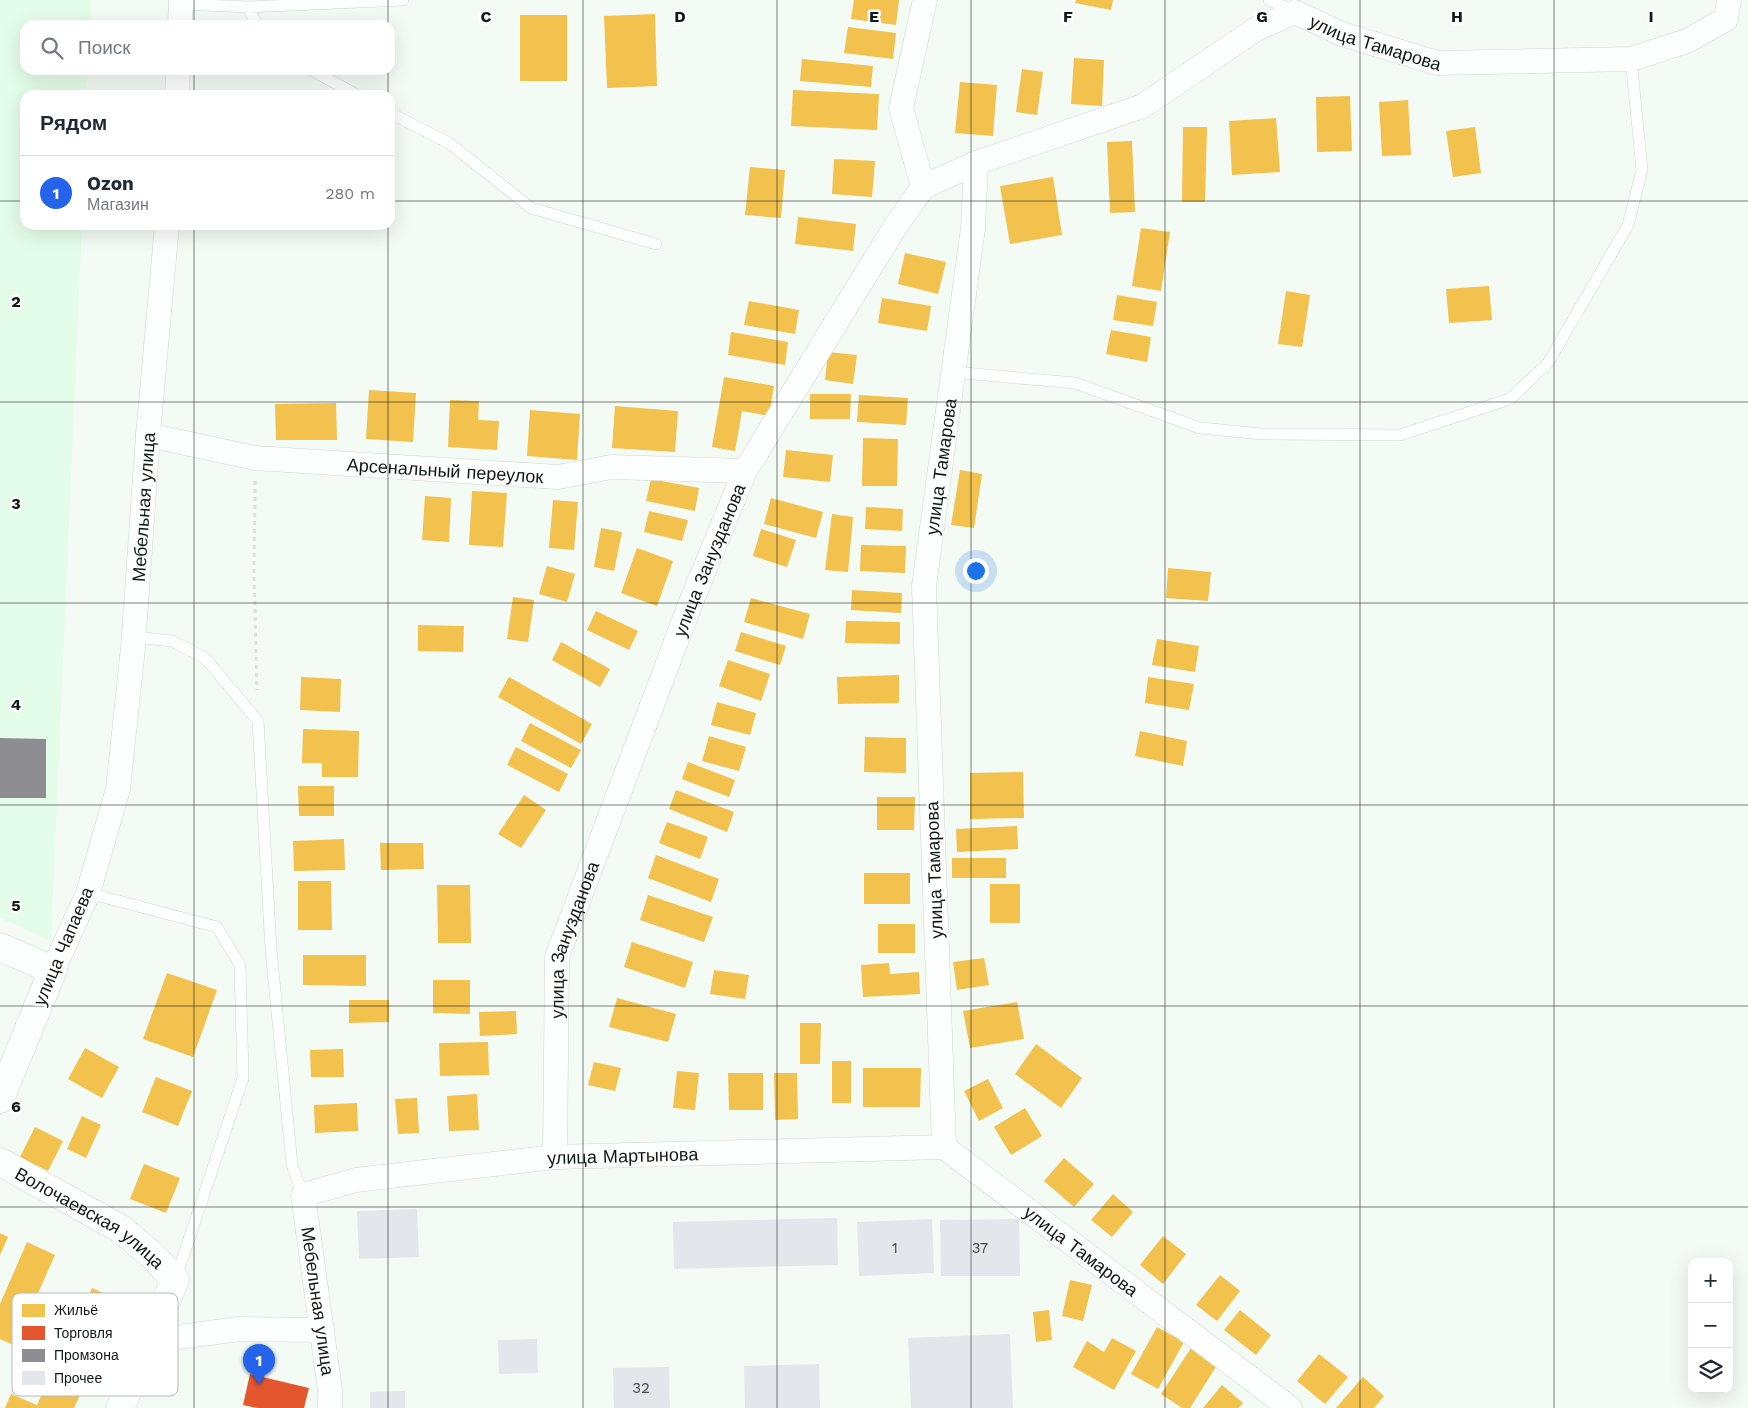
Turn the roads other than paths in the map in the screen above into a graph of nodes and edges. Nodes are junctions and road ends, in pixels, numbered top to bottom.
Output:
1 (403, 0) edge
2 (925, 0) edge
3 (1269, 0) edge
4 (1729, 0) edge
5 (248, 7) junction
6 (181, 10) edge
7 (1295, 12) junction
8 (254, 20) edge
9 (1631, 60) junction
10 (178, 75) edge
11 (320, 75) edge
12 (178, 90) edge
13 (348, 90) edge
14 (395, 116) edge
15 (976, 163) junction
16 (923, 187) junction
17 (167, 230) edge
18 (656, 244) dead end
19 (952, 372) junction
20 (148, 435) junction
21 (745, 471) junction
22 (133, 637) junction
23 (118, 789) joint
24 (88, 893) junction
25 (0, 947) edge
26 (53, 970) junction
27 (0, 1099) edge
28 (944, 1147) junction
29 (555, 1157) junction
30 (0, 1162) edge
31 (303, 1195) junction
32 (176, 1280) junction
33 (170, 1293) edge
34 (322, 1330) junction
35 (178, 1337) edge
36 (125, 1396) edge
37 (120, 1408) edge
38 (330, 1408) edge
39 (1290, 1408) edge

1 - 5 lane
2 - 16 street
3 - 7 lane
4 - 9 street, улица Тамарова
5 - 6 lane
5 - 8 lane
7 - 9 street, улица Тамарова
7 - 15 street, улица Тамарова
9 - 19 lane
10 - 12 street
11 - 13 lane
14 - 18 lane
15 - 16 street, улица Тамарова
15 - 19 street, улица Тамарова
16 - 21 street, улица Занузданова
17 - 20 street, Мебельная улица
19 - 28 street, улица Тамарова
20 - 21 street, Арсенальный переулок
20 - 22 street, Мебельная улица
21 - 29 street, улица Занузданова
22 - 23 street, Мебельная улица
22 - 31 lane
23 - 24 street, улица Чапаева
24 - 26 street, улица Чапаева
24 - 32 lane
25 - 26 street
26 - 27 street, улица Чапаева
28 - 29 street, улица Мартынова
28 - 39 street, улица Тамарова
29 - 31 street, улица Мартынова
30 - 32 street, Волочаевская улица
31 - 34 street, Мебельная улица
32 - 33 street
34 - 35 street
34 - 38 street, Мебельная улица
36 - 37 street

